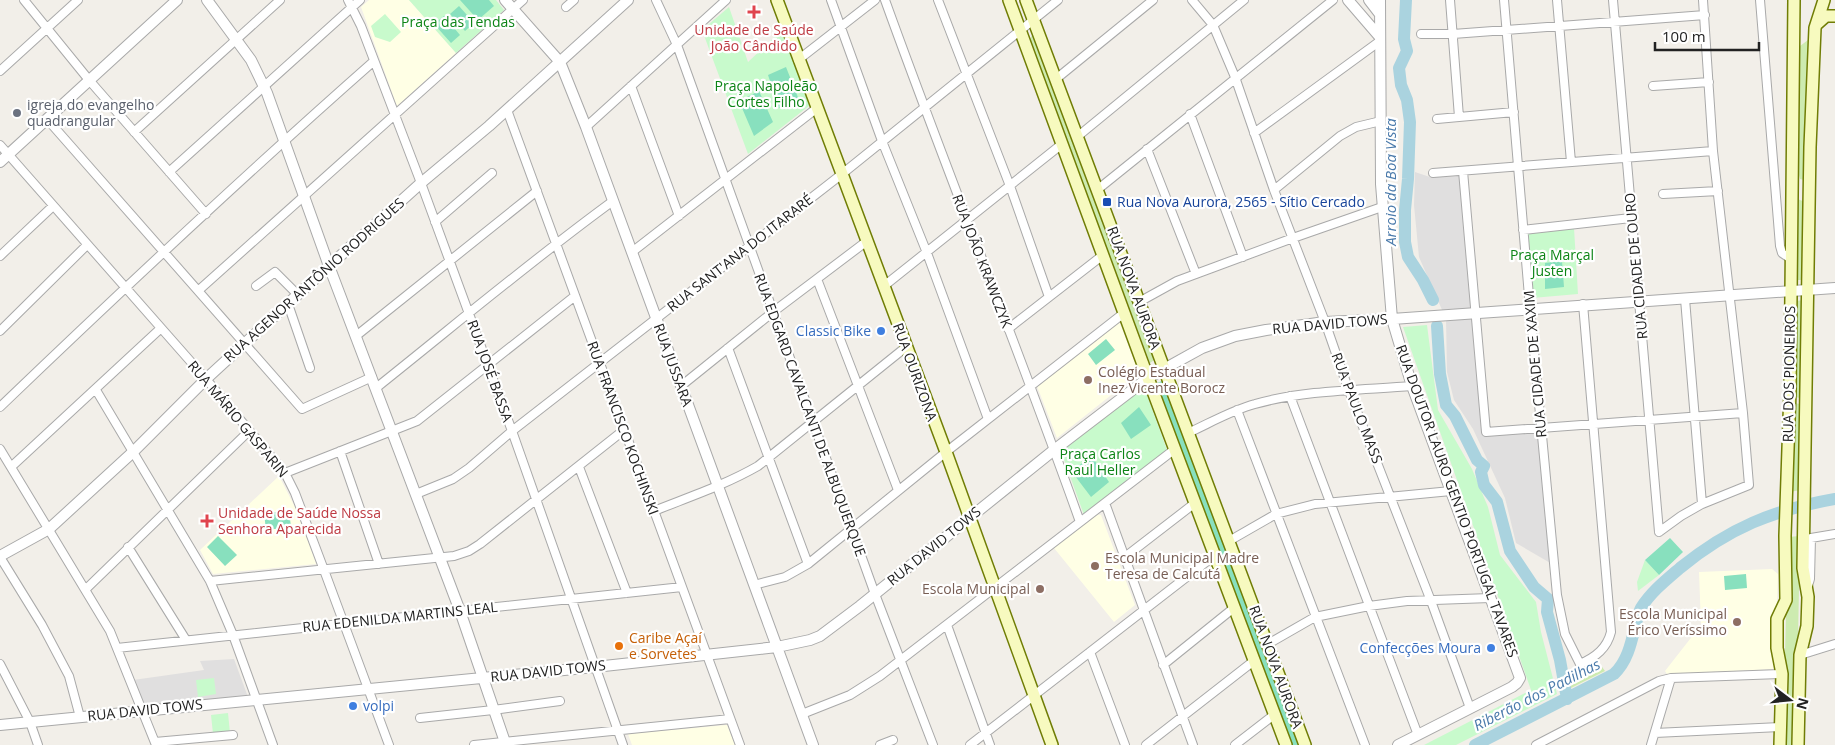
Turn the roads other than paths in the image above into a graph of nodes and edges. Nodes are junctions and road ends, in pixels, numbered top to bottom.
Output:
1 (24, 0) edge
2 (78, 0) edge
3 (177, 0) edge
4 (207, 0) edge
5 (280, 0) edge
6 (360, 0) edge
7 (505, 0) edge
8 (523, 0) edge
9 (574, 0) edge
10 (656, 0) edge
11 (726, 0) edge
12 (776, 0) edge
13 (830, 0) edge
14 (875, 0) edge
15 (885, 0) edge
16 (938, 0) edge
17 (1009, 0) edge
18 (1026, 0) edge
19 (1058, 0) edge
20 (1153, 0) edge
21 (1192, 0) edge
22 (1244, 0) edge
23 (1333, 0) edge
24 (1348, 0) edge
25 (1369, 0) edge
26 (1380, 0) edge
27 (1450, 0) edge
28 (1504, 0) edge
29 (1557, 0) edge
30 (1613, 0) edge
31 (1703, 0) edge
32 (1760, 0) edge
33 (1794, 0) edge
34 (1824, 0) edge
35 (1829, 0) edge
36 (626, 1) edge
37 (350, 3) edge
38 (566, 7) dead end
39 (513, 9) junction
40 (1835, 9) edge
41 (1379, 13) junction
42 (1705, 15) junction
43 (1835, 16) edge
44 (1034, 19) junction
45 (1615, 21) junction
46 (1213, 25) junction
47 (1559, 25) junction
48 (840, 27) junction
49 (1815, 28) junction
50 (47, 29) junction
51 (1507, 29) junction
52 (1020, 31) junction
53 (1421, 34) dead end
54 (1453, 34) junction
55 (236, 38) junction
56 (1380, 38) junction
57 (677, 45) junction
58 (798, 60) junction
59 (374, 61) junction
60 (560, 62) junction
61 (0, 71) edge
62 (966, 74) junction
63 (1235, 77) junction
64 (1056, 78) junction
65 (89, 80) junction
66 (1709, 82) junction
67 (264, 86) junction
68 (631, 86) junction
69 (1654, 86) dead end
70 (817, 108) junction
71 (924, 108) junction
72 (507, 110) junction
73 (1514, 112) junction
74 (1190, 114) junction
75 (395, 116) junction
76 (1459, 117) junction
77 (47, 119) junction
78 (1437, 119) dead end
79 (1380, 121) junction
80 (586, 128) junction
81 (134, 132) junction
82 (1254, 133) junction
83 (1078, 137) junction
84 (284, 140) junction
85 (882, 142) junction
86 (1062, 144) junction
87 (0, 145) edge
88 (1147, 149) junction
89 (1714, 150) junction
90 (8, 154) junction
91 (1626, 158) junction
92 (0, 162) edge
93 (1571, 162) junction
94 (1518, 166) junction
95 (1463, 171) junction
96 (169, 172) junction
97 (492, 173) dead end
98 (1433, 173) dead end
99 (842, 174) junction
100 (1792, 174) junction
101 (725, 181) junction
102 (421, 183) junction
103 (1810, 185) junction
104 (1010, 186) junction
105 (1097, 190) junction
106 (1274, 190) junction
107 (537, 191) junction
108 (1718, 191) junction
109 (1663, 194) dead end
110 (1792, 194) junction
111 (305, 196) junction
112 (612, 201) junction
113 (1809, 204) junction
114 (53, 206) junction
115 (1382, 206) junction
116 (206, 214) junction
117 (679, 216) junction
118 (1108, 218) junction
119 (1631, 218) junction
120 (967, 221) junction
121 (435, 222) junction
122 (1092, 225) junction
123 (1523, 230) junction
124 (1292, 238) junction
125 (867, 242) junction
126 (556, 243) junction
127 (87, 245) junction
128 (748, 246) junction
129 (165, 252) junction
130 (632, 252) junction
131 (927, 252) junction
132 (1103, 255) junction
133 (0, 256) edge
134 (1243, 257) junction
135 (1791, 259) junction
136 (449, 261) junction
137 (329, 266) junction
138 (1196, 274) junction
139 (817, 279) junction
140 (256, 286) dead end
141 (884, 286) junction
142 (124, 288) junction
143 (1835, 288) edge
144 (199, 290) junction
145 (1809, 290) junction
146 (1791, 291) junction
147 (298, 295) junction
148 (575, 296) junction
149 (1730, 296) junction
150 (1050, 297) junction
151 (1685, 299) junction
152 (1638, 301) junction
153 (1139, 302) junction
154 (288, 304) junction
155 (1583, 304) junction
156 (1530, 308) junction
157 (773, 312) junction
158 (1474, 312) junction
159 (1124, 313) junction
160 (469, 314) junction
161 (1392, 318) junction
162 (656, 319) junction
163 (1325, 322) junction
164 (160, 329) junction
165 (1008, 329) junction
166 (0, 331) edge
167 (356, 336) junction
168 (245, 344) junction
169 (906, 347) junction
170 (728, 348) junction
171 (599, 363) junction
172 (488, 365) junction
173 (310, 368) dead end
174 (1164, 369) junction
175 (372, 377) junction
176 (1148, 378) junction
177 (206, 379) junction
178 (680, 386) junction
179 (858, 386) junction
180 (1030, 386) junction
181 (1412, 386) junction
182 (376, 388) junction
183 (96, 390) junction
184 (1349, 391) junction
185 (1790, 391) junction
186 (1290, 396) junction
187 (1807, 402) junction
188 (0, 407) edge
189 (1237, 410) junction
190 (1743, 413) junction
191 (1694, 416) junction
192 (988, 419) junction
193 (1649, 420) junction
194 (813, 422) junction
195 (1592, 425) junction
196 (1541, 429) junction
197 (624, 430) junction
198 (249, 431) junction
199 (512, 431) junction
200 (391, 432) junction
201 (1188, 433) junction
202 (0, 449) edge
203 (1175, 449) junction
204 (1054, 450) junction
205 (340, 451) junction
206 (133, 452) junction
207 (946, 452) junction
208 (769, 457) junction
209 (1200, 464) junction
210 (11, 467) junction
211 (579, 467) junction
212 (285, 472) junction
213 (1184, 474) junction
214 (1207, 481) junction
215 (718, 486) junction
216 (898, 490) junction
217 (1191, 490) junction
218 (1451, 491) junction
219 (416, 494) junction
220 (1391, 496) junction
221 (536, 501) junction
222 (1329, 502) junction
223 (1105, 503) junction
224 (1195, 503) junction
225 (1702, 504) junction
226 (168, 509) junction
227 (654, 511) junction
228 (1276, 514) junction
229 (969, 518) junction
230 (1080, 522) junction
231 (851, 527) junction
232 (49, 529) junction
233 (1835, 534) edge
234 (1807, 535) junction
235 (1229, 541) junction
236 (128, 548) junction
237 (1215, 555) junction
238 (0, 557) edge
239 (438, 557) junction
240 (1125, 557) junction
241 (379, 564) junction
242 (808, 564) junction
243 (324, 570) junction
244 (210, 581) junction
245 (754, 585) junction
246 (682, 587) junction
247 (995, 588) junction
248 (86, 589) junction
249 (627, 594) junction
250 (875, 594) junction
251 (1490, 598) junction
252 (571, 600) junction
253 (1431, 600) junction
254 (1369, 606) junction
255 (1235, 607) junction
256 (1144, 610) junction
257 (460, 611) junction
258 (1315, 617) junction
259 (344, 623) junction
260 (947, 625) junction
261 (232, 635) junction
262 (186, 640) junction
263 (1268, 644) junction
264 (1835, 644) edge
265 (777, 647) junction
266 (118, 648) junction
267 (1090, 652) junction
268 (707, 655) junction
269 (1800, 655) junction
270 (901, 660) junction
271 (1255, 660) junction
272 (1163, 664) junction
273 (1, 666) edge
274 (595, 667) junction
275 (1782, 674) junction
276 (482, 678) junction
277 (1671, 678) junction
278 (370, 689) junction
279 (1034, 696) junction
280 (256, 700) junction
281 (560, 700) dead end
282 (1470, 708) junction
283 (144, 710) junction
284 (493, 710) junction
285 (802, 714) junction
286 (1275, 714) junction
287 (80, 717) junction
288 (1182, 717) junction
289 (420, 718) dead end
290 (730, 719) junction
291 (30, 722) junction
292 (0, 725) edge
293 (1780, 727) junction
294 (618, 731) junction
295 (985, 733) junction
296 (1655, 733) junction
297 (233, 734) dead end
298 (1418, 734) junction
299 (564, 736) junction
300 (893, 740) dead end
301 (1545, 743) edge
302 (156, 744) edge
303 (505, 744) edge
304 (38, 745) edge
305 (273, 745) edge
306 (390, 745) edge
307 (474, 745) edge
308 (567, 745) edge
309 (623, 745) edge
310 (740, 745) edge
311 (813, 745) edge
312 (880, 745) edge
313 (933, 745) edge
314 (970, 745) edge
315 (990, 745) edge
316 (1052, 745) edge
317 (1125, 745) edge
318 (1146, 745) edge
319 (1193, 745) edge
320 (1235, 745) edge
321 (1286, 745) edge
322 (1305, 745) edge
323 (1365, 745) edge
324 (1398, 745) edge
325 (1536, 745) edge
326 (1651, 745) edge
327 (1780, 745) edge
328 (1798, 745) edge

1 - 50 street
2 - 50 street
3 - 65 street
4 - 55 street
5 - 55 street
6 - 37 street
7 - 39 street, RUA JUSSARA
8 - 39 street
9 - 38 street
10 - 57 street, RUA EDGARD CAVALCANTI DE ALBUQUERQUE
11 - 57 street
12 - 58 main road, RUA OURIZONA
13 - 48 street
14 - 48 street
15 - 71 street, RUA JOÃO KRAWCZYK
16 - 62 street
17 - 52 main road, RUA NOVA AURORA
18 - 44 main road, RUA NOVA AURORA
19 - 44 street, RUA SANT'ANA DO ITARARÉ
20 - 64 street
21 - 46 street, RUA PAULO MASS
22 - 46 street
23 - 63 street
24 - 56 street
25 - 41 street
26 - 41 street, RUA DOUTOR LAURO GENTIO PORTUGAL TAVARES
27 - 54 street
28 - 51 street, RUA CIDADE DE XAXIM
29 - 47 street
30 - 45 street, RUA CIDADE DE OURO
31 - 42 street
32 - 135 street
33 - 100 main road, RUA DOS PIONEIROS
34 - 49 main road, RUA DOS PIONEIROS
35 - 40 main road
36 - 60 street, RUA AGENOR ANTÔNIO RODRIGUES
37 - 59 street, RUA JOSÉ BASSA
37 - 67 street
39 - 60 street, RUA JUSSARA
39 - 75 street
41 - 56 street, RUA DOUTOR LAURO GENTIO PORTUGAL TAVARES
42 - 45 street
42 - 66 street
43 - 49 main road
44 - 52 street, RUA SANT'ANA DO ITARARÉ
44 - 64 main road, RUA NOVA AURORA
45 - 47 street
45 - 91 street, RUA CIDADE DE OURO
46 - 63 street, RUA PAULO MASS
46 - 83 street
47 - 51 street
47 - 93 street
48 - 58 street
48 - 85 street
49 - 103 main road, RUA DOS PIONEIROS
50 - 61 street
50 - 65 street
51 - 54 street
51 - 73 street, RUA CIDADE DE XAXIM
52 - 62 street, RUA SANT'ANA DO ITARARÉ
52 - 86 main road, RUA NOVA AURORA
53 - 54 street
54 - 76 street
55 - 67 street
55 - 81 street
56 - 79 street, RUA DOUTOR LAURO GENTIO PORTUGAL TAVARES
56 - 82 street
57 - 68 street
57 - 101 street, RUA EDGARD CAVALCANTI DE ALBUQUERQUE
58 - 70 main road, RUA OURIZONA
59 - 75 street, RUA JOSÉ BASSA
59 - 84 street
60 - 72 street, RUA AGENOR ANTÔNIO RODRIGUES
60 - 80 street, RUA JUSSARA
62 - 71 street, RUA SANT'ANA DO ITARARÉ
62 - 104 street
63 - 74 street
63 - 82 street, RUA PAULO MASS
64 - 83 main road, RUA NOVA AURORA
65 - 77 street
65 - 81 street
66 - 69 street
66 - 89 street
67 - 84 street
67 - 96 street
68 - 80 street
68 - 117 street
70 - 99 main road, RUA OURIZONA
70 - 101 street
71 - 85 street, RUA SANT'ANA DO ITARARÉ
71 - 120 street, RUA JOÃO KRAWCZYK
72 - 102 street, RUA AGENOR ANTÔNIO RODRIGUES
72 - 107 street, RUA FRANCISCO KOCHINSKI
73 - 76 street
73 - 94 street, RUA CIDADE DE XAXIM
74 - 88 street
74 - 134 street
75 - 102 street, RUA JOSÉ BASSA
75 - 111 street
76 - 78 street
77 - 90 street
77 - 129 street
79 - 106 street
79 - 115 street, RUA DOUTOR LAURO GENTIO PORTUGAL TAVARES
80 - 112 street, RUA JUSSARA
81 - 96 street
82 - 106 street, RUA PAULO MASS
83 - 105 main road, RUA NOVA AURORA
84 - 111 street
84 - 116 street
85 - 99 street, RUA SANT'ANA DO ITARARÉ
85 - 131 street
86 - 104 street
86 - 122 main road, RUA NOVA AURORA
87 - 90 street, RUA MÁRIO GASPARIN
88 - 105 street
88 - 138 street
89 - 91 street
89 - 108 street
90 - 92 street
90 - 114 street, RUA MÁRIO GASPARIN
91 - 93 street
91 - 119 street, RUA CIDADE DE OURO
93 - 94 street
94 - 95 street
94 - 123 street, RUA CIDADE DE XAXIM
95 - 98 street
95 - 158 street
96 - 116 street
97 - 121 street
99 - 125 main road, RUA OURIZONA
99 - 128 street, RUA SANT'ANA DO ITARARÉ
100 - 103 main road
100 - 110 main road, RUA DOS PIONEIROS
101 - 117 street
101 - 128 street, RUA EDGARD CAVALCANTI DE ALBUQUERQUE
102 - 121 street, RUA JOSÉ BASSA
102 - 137 street, RUA AGENOR ANTÔNIO RODRIGUES
103 - 113 main road, RUA DOS PIONEIROS
104 - 120 street
104 - 150 street
105 - 118 main road, RUA NOVA AURORA
106 - 124 street, RUA PAULO MASS
107 - 126 street, RUA FRANCISCO KOCHINSKI
107 - 136 street
108 - 109 street
108 - 149 street
110 - 113 main road
110 - 135 main road, RUA DOS PIONEIROS
111 - 137 street
111 - 144 street
112 - 126 street
112 - 130 street, RUA JUSSARA
113 - 145 main road, RUA DOS PIONEIROS
114 - 127 street, RUA MÁRIO GASPARIN
114 - 133 street
115 - 124 street
115 - 161 street, RUA DOUTOR LAURO GENTIO PORTUGAL TAVARES
116 - 129 street
117 - 130 street
118 - 122 street
118 - 153 main road, RUA NOVA AURORA
119 - 123 street
119 - 152 street, RUA CIDADE DE OURO
120 - 131 street
120 - 165 street, RUA JOÃO KRAWCZYK
121 - 136 street, RUA JOSÉ BASSA
122 - 132 main road, RUA NOVA AURORA
123 - 156 street, RUA CIDADE DE XAXIM
124 - 134 street
124 - 163 street, RUA PAULO MASS
125 - 139 street
125 - 141 main road, RUA OURIZONA
126 - 148 street, RUA FRANCISCO KOCHINSKI
126 - 160 street
127 - 142 street, RUA MÁRIO GASPARIN
127 - 166 street
128 - 157 street, RUA EDGARD CAVALCANTI DE ALBUQUERQUE
128 - 162 street, RUA SANT'ANA DO ITARARÉ
129 - 142 street
129 - 144 street
130 - 162 street, RUA JUSSARA
131 - 141 street
131 - 192 street
132 - 150 street
132 - 159 main road, RUA NOVA AURORA
134 - 138 street
135 - 146 main road, RUA DOS PIONEIROS
136 - 160 street, RUA JOSÉ BASSA
136 - 167 street
137 - 147 street, RUA AGENOR ANTÔNIO RODRIGUES
137 - 167 street
138 - 153 street
139 - 157 street
139 - 179 street
140 - 147 street
141 - 169 main road, RUA OURIZONA
142 - 164 street, RUA MÁRIO GASPARIN
142 - 188 street
143 - 145 street, RUA DAVID TOWS
144 - 168 street
145 - 146 street, RUA DAVID TOWS
145 - 187 main road, RUA DOS PIONEIROS
146 - 149 street, RUA DAVID TOWS
146 - 185 main road, RUA DOS PIONEIROS
147 - 154 street, RUA AGENOR ANTÔNIO RODRIGUES
148 - 171 street, RUA FRANCISCO KOCHINSKI
148 - 172 street
149 - 151 street, RUA DAVID TOWS
149 - 190 street
150 - 165 street
151 - 152 street, RUA DAVID TOWS
151 - 191 street
152 - 155 street, RUA DAVID TOWS
152 - 193 street, RUA CIDADE DE OURO
153 - 174 main road, RUA NOVA AURORA
154 - 168 street, RUA AGENOR ANTÔNIO RODRIGUES
154 - 173 street
155 - 156 street, RUA DAVID TOWS
155 - 195 street
156 - 158 street, RUA DAVID TOWS
156 - 196 street, RUA CIDADE DE XAXIM
157 - 170 street
157 - 194 street, RUA EDGARD CAVALCANTI DE ALBUQUERQUE
158 - 161 street, RUA DAVID TOWS
158 - 196 street
159 - 176 main road, RUA NOVA AURORA
159 - 180 street
160 - 172 street, RUA JOSÉ BASSA
160 - 182 street
161 - 163 street, RUA DAVID TOWS
161 - 181 street, RUA DOUTOR LAURO GENTIO PORTUGAL TAVARES
162 - 171 street, RUA SANT'ANA DO ITARARÉ
162 - 178 street, RUA JUSSARA
163 - 174 street, RUA DAVID TOWS
163 - 184 street, RUA PAULO MASS
164 - 177 street, RUA MÁRIO GASPARIN
164 - 183 street
165 - 180 street, RUA JOÃO KRAWCZYK
167 - 175 street
168 - 175 street
168 - 177 street, RUA AGENOR ANTÔNIO RODRIGUES
169 - 179 street
169 - 207 main road, RUA OURIZONA
170 - 178 street
170 - 208 street
171 - 197 street, RUA FRANCISCO KOCHINSKI
171 - 199 street, RUA SANT'ANA DO ITARARÉ
172 - 199 street, RUA JOSÉ BASSA
172 - 200 street
174 - 176 street, RUA DAVID TOWS
174 - 201 main road, RUA NOVA AURORA
175 - 182 street
176 - 203 main road, RUA NOVA AURORA
176 - 204 street, RUA DAVID TOWS
177 - 198 street, RUA MÁRIO GASPARIN
177 - 206 street, RUA AGENOR ANTÔNIO RODRIGUES
178 - 215 street, RUA JUSSARA
179 - 194 street
179 - 216 street
180 - 192 street
180 - 204 street, RUA JOÃO KRAWCZYK
181 - 184 street
181 - 218 street, RUA DOUTOR LAURO GENTIO PORTUGAL TAVARES
182 - 200 street
183 - 206 street
183 - 210 street
184 - 186 street
184 - 220 street, RUA PAULO MASS
185 - 187 main road
185 - 275 main road, RUA DOS PIONEIROS
186 - 189 street
186 - 222 street
187 - 234 main road, RUA DOS PIONEIROS
189 - 201 street
189 - 228 street
190 - 191 street
190 - 225 street
191 - 193 street
191 - 225 street
192 - 207 street
193 - 195 street
193 - 225 street, RUA CIDADE DE OURO
194 - 208 street
194 - 231 street, RUA EDGARD CAVALCANTI DE ALBUQUERQUE
195 - 196 street
195 - 196 street, RUA CIDADE DE XAXIM
197 - 211 street
197 - 227 street, RUA FRANCISCO KOCHINSKI
198 - 212 street, RUA MÁRIO GASPARIN
198 - 226 street
199 - 219 street, RUA SANT'ANA DO ITARARÉ
199 - 221 street, RUA JOSÉ BASSA
200 - 205 street
200 - 219 street
201 - 209 main road, RUA NOVA AURORA
202 - 210 street
203 - 213 main road, RUA NOVA AURORA
203 - 223 street
204 - 229 street, RUA DAVID TOWS
204 - 230 street, RUA JOÃO KRAWCZYK
205 - 212 street
205 - 241 street
206 - 226 street
206 - 232 street, RUA AGENOR ANTÔNIO RODRIGUES
207 - 216 street
207 - 229 main road, RUA OURIZONA
208 - 215 street
208 - 242 street
209 - 213 main road
209 - 214 main road, RUA NOVA AURORA
210 - 232 street
211 - 221 street
211 - 249 street
212 - 243 street, RUA MÁRIO GASPARIN
213 - 217 main road, RUA NOVA AURORA
214 - 217 main road
214 - 235 main road, RUA NOVA AURORA
215 - 227 street
215 - 245 street, RUA JUSSARA
216 - 231 street
217 - 224 main road, RUA NOVA AURORA
218 - 220 street
218 - 251 street, RUA DOUTOR LAURO GENTIO PORTUGAL TAVARES
219 - 239 street
220 - 222 street
220 - 253 street, RUA PAULO MASS
221 - 239 street
221 - 252 street, RUA JOSÉ BASSA
222 - 228 street
222 - 254 street
223 - 230 street
223 - 240 street
224 - 237 main road, RUA NOVA AURORA
224 - 240 street
226 - 236 street
226 - 244 street
227 - 246 street, RUA FRANCISCO KOCHINSKI
228 - 235 street
228 - 258 street
229 - 247 main road, RUA OURIZONA
229 - 250 street, RUA DAVID TOWS
230 - 247 street
231 - 242 street
231 - 250 street, RUA EDGARD CAVALCANTI DE ALBUQUERQUE
232 - 238 street, RUA AGENOR ANTÔNIO RODRIGUES
232 - 248 street
233 - 234 street
234 - 269 main road, RUA DOS PIONEIROS
235 - 263 main road, RUA NOVA AURORA
236 - 248 street
236 - 262 street
237 - 255 main road, RUA NOVA AURORA
237 - 256 street
238 - 287 street
239 - 241 street
239 - 257 street
240 - 256 street
241 - 243 street
242 - 245 street
243 - 244 street
243 - 259 street, RUA MÁRIO GASPARIN
244 - 261 street
245 - 265 street, RUA JUSSARA
246 - 249 street, RUA EDENILDA MARTINS LEAL
246 - 268 street, RUA FRANCISCO KOCHINSKI
247 - 260 street
247 - 279 main road, RUA OURIZONA
248 - 266 street
249 - 252 street, RUA EDENILDA MARTINS LEAL
250 - 265 street, RUA DAVID TOWS
250 - 270 street, RUA EDGARD CAVALCANTI DE ALBUQUERQUE
251 - 253 street
251 - 282 street, RUA DOUTOR LAURO GENTIO PORTUGAL TAVARES
252 - 257 street, RUA EDENILDA MARTINS LEAL
252 - 274 street, RUA JOSÉ BASSA
253 - 254 street
253 - 282 street, RUA PAULO MASS
254 - 258 street
254 - 298 street
255 - 271 main road, RUA NOVA AURORA
255 - 272 street
256 - 267 street
256 - 272 street
257 - 259 street, RUA EDENILDA MARTINS LEAL
257 - 276 street
258 - 263 street
258 - 323 street
259 - 261 street, RUA EDENILDA MARTINS LEAL
259 - 278 street, RUA MÁRIO GASPARIN
260 - 270 street
260 - 295 street
261 - 262 street, RUA EDENILDA MARTINS LEAL
261 - 280 street
262 - 266 street, RUA EDENILDA MARTINS LEAL
263 - 322 main road, RUA NOVA AURORA
264 - 269 street
265 - 268 street, RUA DAVID TOWS
265 - 285 street, RUA JUSSARA
266 - 283 street
267 - 279 street
267 - 317 street
268 - 274 street, RUA DAVID TOWS
268 - 290 street, RUA FRANCISCO KOCHINSKI
269 - 328 main road, RUA DOS PIONEIROS
270 - 285 street
270 - 313 street, RUA EDGARD CAVALCANTI DE ALBUQUERQUE
271 - 286 main road, RUA NOVA AURORA
271 - 288 street
272 - 288 street
273 - 291 street
274 - 276 street, RUA DAVID TOWS
274 - 294 street, RUA JOSÉ BASSA
275 - 277 street
275 - 293 main road, RUA DOS PIONEIROS
276 - 278 street, RUA DAVID TOWS
276 - 284 street
277 - 296 street
277 - 301 street
278 - 280 street, RUA DAVID TOWS
278 - 306 street, RUA MÁRIO GASPARIN
279 - 295 street
279 - 316 main road, RUA OURIZONA
280 - 283 street, RUA DAVID TOWS
280 - 305 street
281 - 284 street
282 - 298 street
283 - 287 street, RUA DAVID TOWS
283 - 302 street
284 - 289 street
284 - 303 street
285 - 311 street, RUA JUSSARA
286 - 320 street
286 - 321 main road, RUA NOVA AURORA
287 - 291 street, RUA DAVID TOWS
288 - 318 street
288 - 319 street
290 - 294 street
290 - 310 street, RUA FRANCISCO KOCHINSKI
291 - 292 street, RUA DAVID TOWS
291 - 304 street
293 - 296 street
293 - 327 main road, RUA DOS PIONEIROS
294 - 299 street
294 - 309 street, RUA JOSÉ BASSA
295 - 314 street
295 - 315 street
296 - 326 street
297 - 302 street
298 - 324 street
299 - 303 street
299 - 308 street
300 - 312 street
301 - 325 street
303 - 307 street

